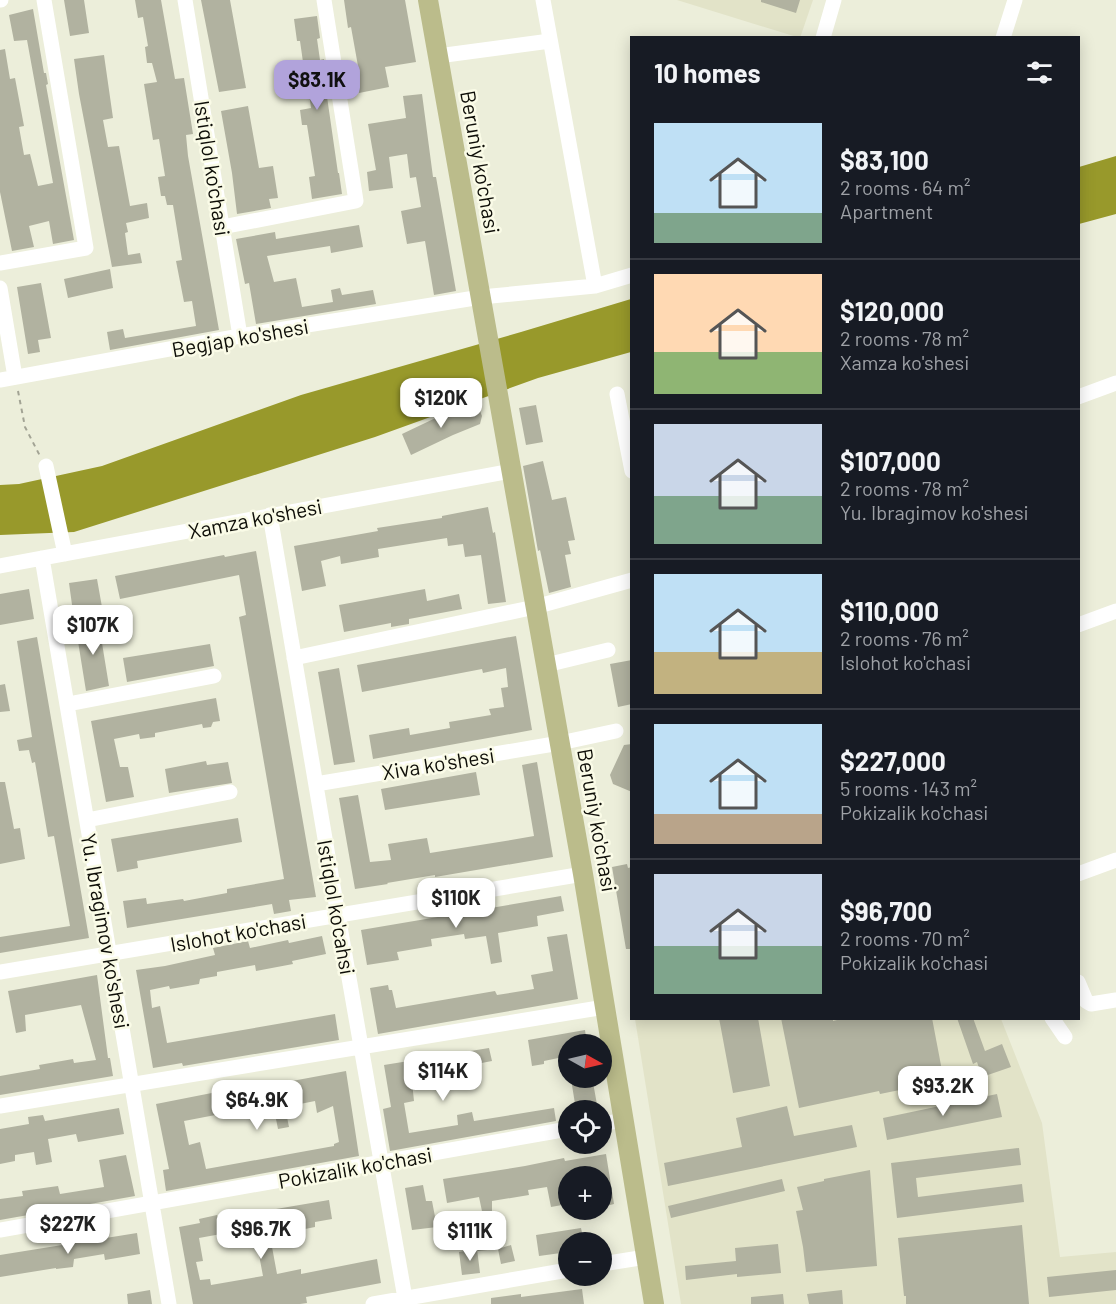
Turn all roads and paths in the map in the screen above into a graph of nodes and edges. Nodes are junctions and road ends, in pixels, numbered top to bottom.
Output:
1 (44, 0) edge
2 (185, 0) edge
3 (324, 0) edge
4 (428, 0) edge
5 (543, 0) edge
6 (834, 0) edge
7 (1015, 0) edge
8 (824, 36) edge
9 (1004, 36) edge
10 (550, 40) junction
11 (438, 56) junction
12 (222, 227) junction
13 (0, 263) edge
14 (630, 276) edge
15 (595, 286) junction
16 (0, 288) edge
17 (481, 297) junction
18 (240, 336) junction
19 (7, 378) edge
20 (1116, 382) edge
21 (616, 394) dead end
22 (1080, 395) edge
23 (630, 461) edge
24 (45, 466) joint
25 (511, 471) junction
26 (270, 516) junction
27 (65, 554) junction
28 (42, 558) junction
29 (0, 566) edge
30 (630, 581) edge
31 (535, 608) junction
32 (1116, 611) edge
33 (1080, 624) edge
34 (608, 650) dead end
35 (294, 658) junction
36 (546, 665) junction
37 (214, 676) dead end
38 (68, 704) junction
39 (616, 731) dead end
40 (560, 743) junction
41 (315, 784) junction
42 (230, 792) dead end
43 (87, 820) junction
44 (1116, 860) edge
45 (1080, 873) edge
46 (583, 874) junction
47 (338, 915) junction
48 (110, 953) junction
49 (0, 972) edge
50 (1080, 987) edge
51 (1116, 1000) edge
52 (605, 1007) junction
53 (1053, 1020) edge
54 (1065, 1037) dead end
55 (361, 1047) junction
56 (132, 1084) junction
57 (0, 1106) edge
58 (624, 1120) junction
59 (612, 1122) edge
60 (558, 1131) edge
61 (381, 1162) junction
62 (152, 1203) junction
63 (0, 1230) edge
64 (646, 1257) junction
65 (612, 1262) edge
66 (558, 1272) edge
67 (406, 1301) edge
68 (169, 1304) edge
69 (373, 1304) edge
70 (654, 1304) edge

1 - 13 street
2 - 12 street, Istiqlol ko'chasi
3 - 12 street
4 - 11 main road, Beruniy ko'chasi
5 - 10 street
6 - 8 street
7 - 9 street
10 - 11 street
10 - 15 street
11 - 17 main road, Beruniy ko'chasi
12 - 18 street, Istiqlol ko'chasi
14 - 15 street, Begjap ko'shesi
15 - 17 street, Begjap ko'shesi
16 - 19 street
17 - 18 street, Begjap ko'shesi
17 - 25 main road, Beruniy ko'chasi
18 - 19 street, Begjap ko'shesi
19 - 24 path
20 - 22 street
21 - 23 street
24 - 27 street
25 - 26 street, Xamza ko'shesi
25 - 31 main road, Beruniy ko'chasi
26 - 27 street, Xamza ko'shesi
26 - 35 street, Istiqlol ko'cahsi
27 - 28 street, Xamza ko'shesi
28 - 29 street, Xamza ko'shesi
28 - 38 street, Yu. Ibragimov ko'shesi
30 - 31 street
31 - 35 street
31 - 36 main road, Beruniy ko'chasi
32 - 33 street
34 - 36 street
35 - 41 street, Istiqlol ko'cahsi
36 - 40 main road, Beruniy ko'chasi
37 - 38 street
38 - 43 street, Yu. Ibragimov ko'shesi
39 - 40 street, Xiva ko'shesi
40 - 41 street, Xiva ko'shesi
40 - 46 main road, Beruniy ko'chasi
41 - 47 street, Istiqlol ko'cahsi
42 - 43 street
43 - 48 street, Yu. Ibragimov ko'shesi
44 - 45 street
46 - 47 street, Islohot ko'chasi
46 - 52 main road, Beruniy ko'chasi
47 - 48 street, Islohot ko'chasi
47 - 55 street, Istiqlol ko'cahsi
48 - 49 street, Islohot ko'chasi
48 - 56 street, Yu. Ibragimov ko'shesi
50 - 51 street
52 - 55 street
52 - 58 main road, Beruniy ko'chasi
53 - 54 street
55 - 56 street
55 - 61 street, Istiqlol ko'cahsi
56 - 57 street
56 - 62 street, Yu. Ibragimov ko'shesi
58 - 59 street
58 - 64 main road, Beruniy ko'chasi
60 - 61 street, Pokizalik ko'chasi
61 - 62 street, Pokizalik ko'chasi
61 - 67 street, Istiqlol ko'cahsi
62 - 63 street, Pokizalik ko'chasi
62 - 68 street, Yu. Ibragimov ko'shesi
64 - 65 street
64 - 70 main road, Beruniy ko'chasi
66 - 67 street
67 - 69 street

